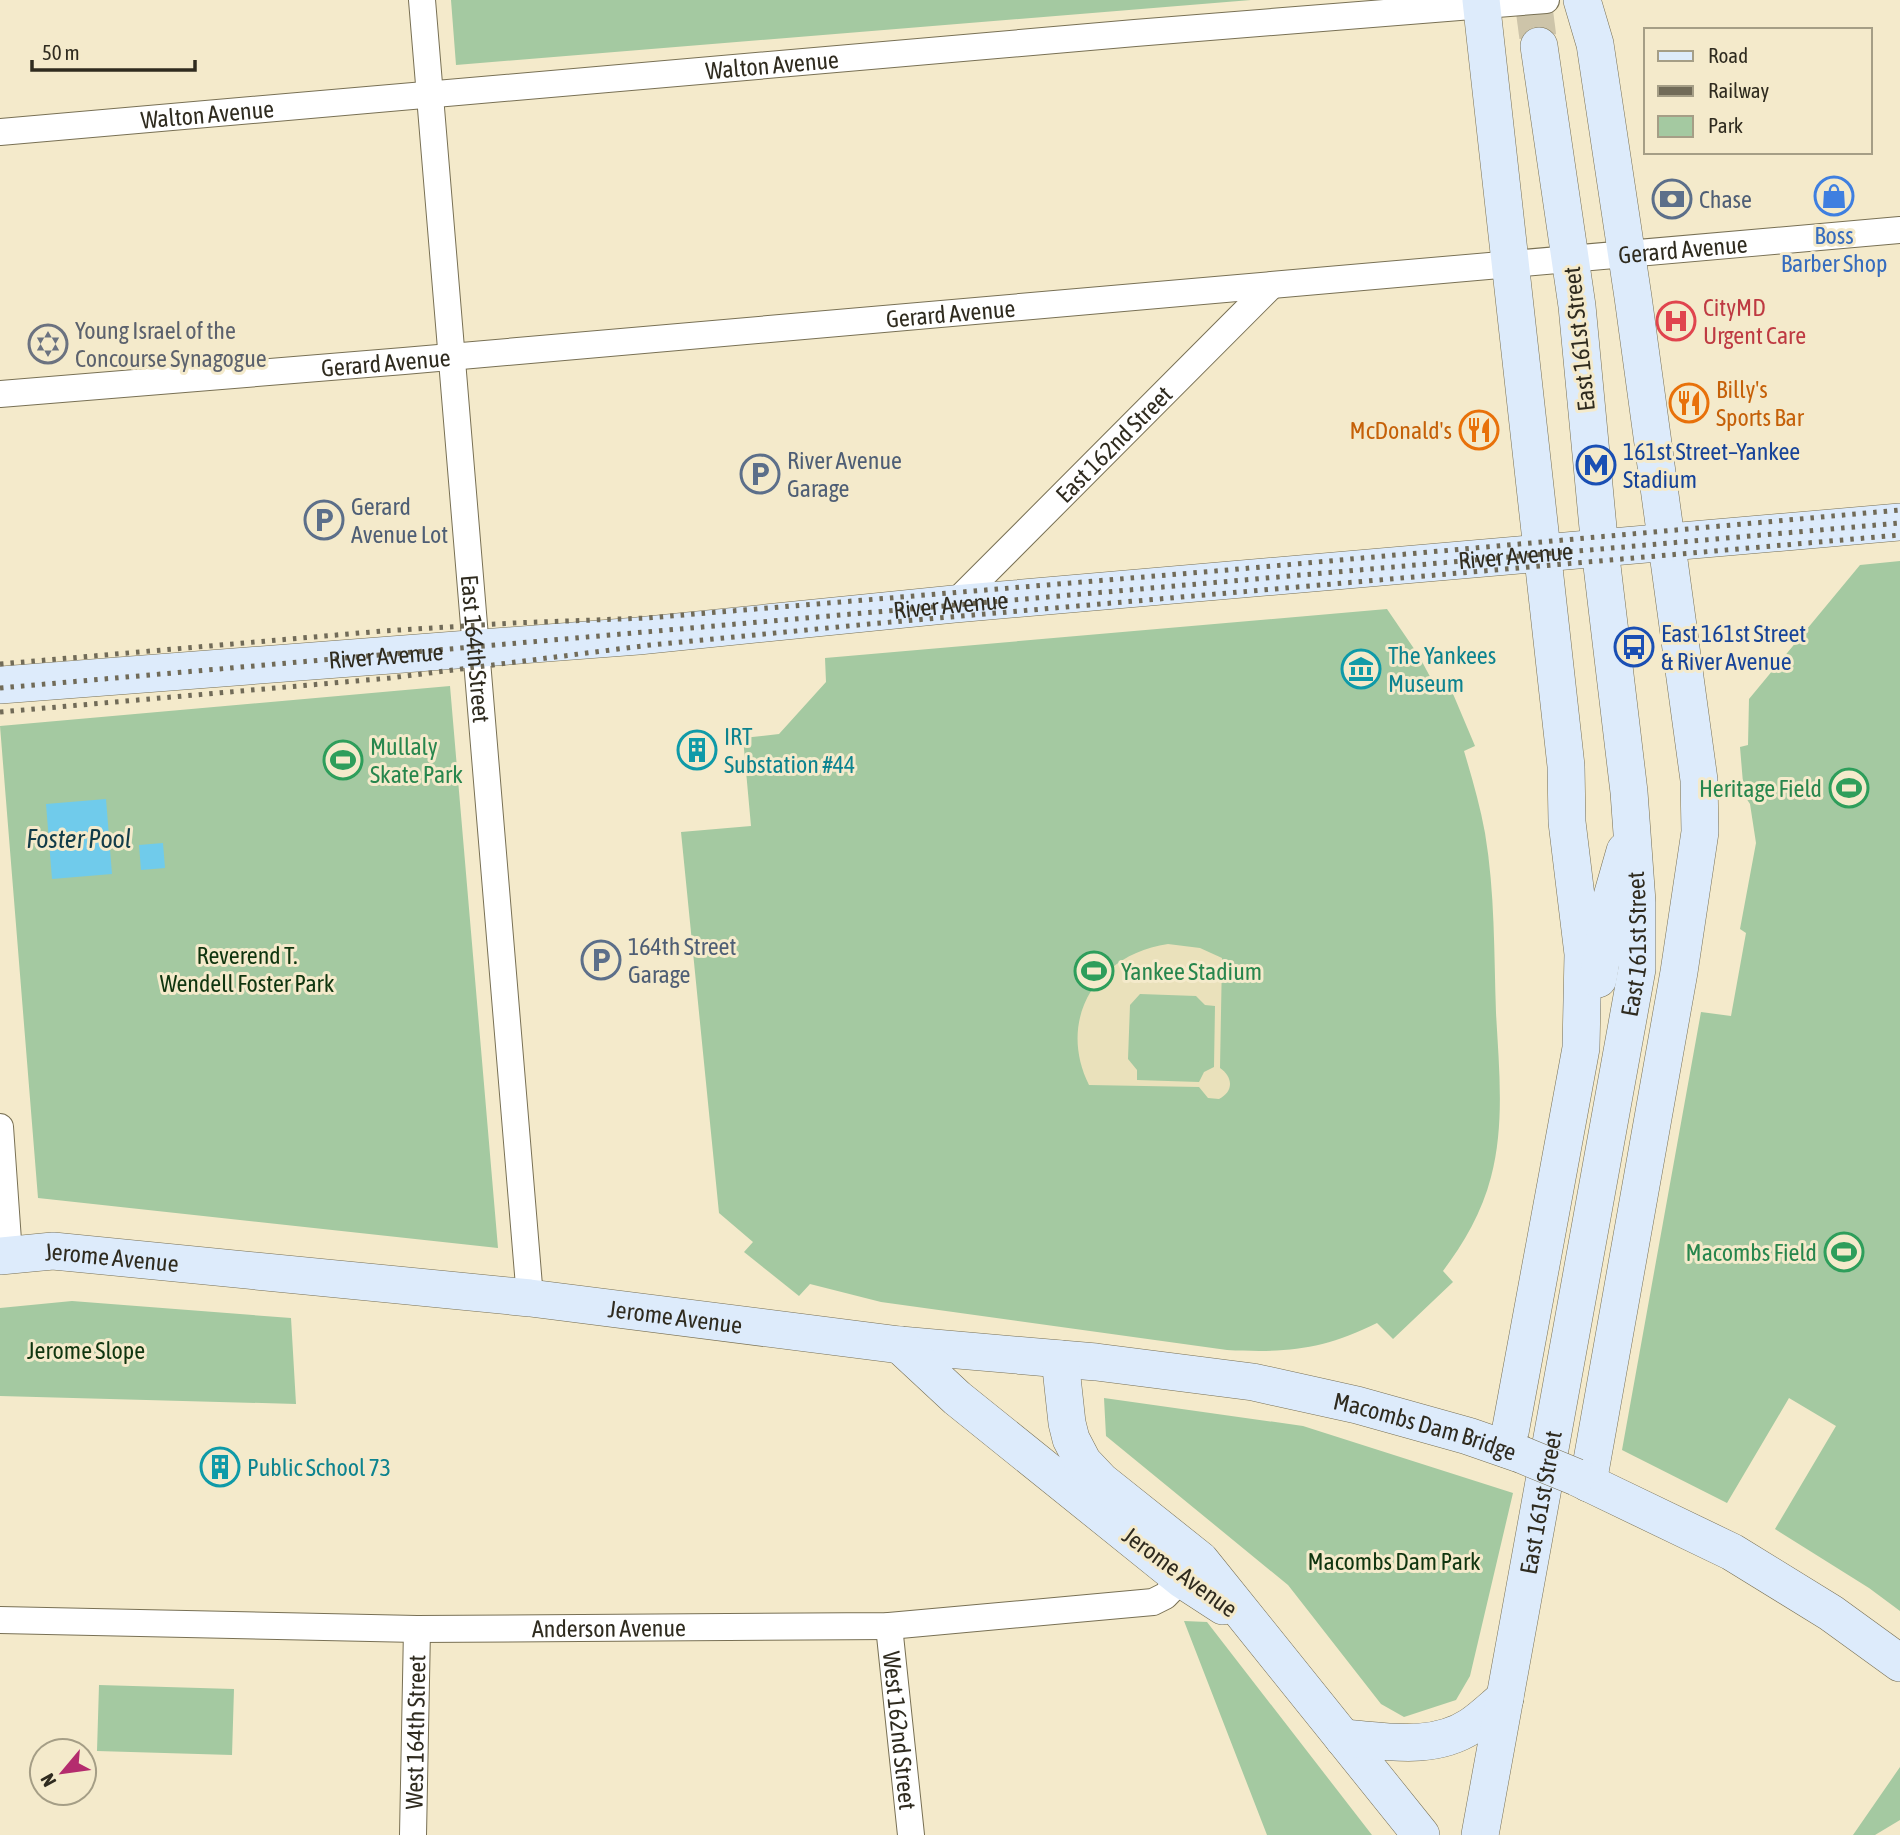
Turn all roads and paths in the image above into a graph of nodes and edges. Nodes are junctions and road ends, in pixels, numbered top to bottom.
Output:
1 (422, 0) edge
2 (1546, 0) edge
3 (1582, 0) edge
4 (1481, 3) edge
5 (1539, 46) tunnel mouth
6 (430, 94) junction
7 (0, 131) edge
8 (1900, 230) edge
9 (1626, 255) junction
10 (1571, 260) junction
11 (1509, 266) junction
12 (1272, 285) junction
13 (452, 356) junction
14 (0, 394) edge
15 (1900, 522) edge
16 (1667, 543) junction
17 (1600, 549) junction
18 (1542, 555) junction
19 (954, 604) junction
20 (477, 647) junction
21 (0, 685) edge
22 (1566, 766) junction
23 (1632, 827) junction
24 (1693, 874) junction
25 (1611, 900) junction
26 (1637, 969) junction
27 (1581, 1048) junction
28 (0, 1127) edge
29 (4, 1256) edge
30 (530, 1298) junction
31 (900, 1345) junction
32 (1060, 1359) junction
33 (1513, 1452) junction
34 (1582, 1480) junction
35 (1191, 1570) junction
36 (0, 1620) edge
37 (889, 1626) junction
38 (417, 1629) junction
39 (1900, 1663) edge
40 (1505, 1698) junction
41 (1343, 1738) junction
42 (413, 1835) edge
43 (911, 1835) edge
44 (1421, 1835) edge
45 (1480, 1835) edge

1 - 6 street, East 164th Street
2 - 4 street, Walton Avenue
3 - 9 main road, East 161st Street
4 - 6 street, Walton Avenue
4 - 11 main road, East 161st Street
5 - 10 main road, East 161st Street
6 - 7 street, Walton Avenue
6 - 13 street, East 164th Street
8 - 9 street, Gerard Avenue
9 - 10 street, Gerard Avenue
9 - 16 main road, East 161st Street
10 - 11 street, Gerard Avenue
10 - 17 main road, East 161st Street
11 - 12 street, Gerard Avenue
11 - 18 main road, East 161st Street
12 - 13 street, Gerard Avenue
12 - 19 street, East 162nd Street
13 - 14 street, Gerard Avenue
13 - 20 street, East 164th Street
15 - 16 main road, River Avenue
16 - 17 main road, River Avenue
16 - 24 main road, East 161st Street
17 - 18 main road, River Avenue
17 - 23 main road, East 161st Street
18 - 19 main road, River Avenue
18 - 22 main road, East 161st Street
19 - 20 main road, River Avenue
20 - 21 main road, River Avenue
20 - 30 street, East 164th Street
22 - 25 main road
22 - 27 main road, East 161st Street
23 - 25 main road
23 - 26 main road, East 161st Street
24 - 26 main road
24 - 34 main road, East 161st Street
25 - 26 main road
25 - 27 main road
26 - 40 main road, East 161st Street
27 - 33 main road, East 161st Street
28 - 29 street
29 - 30 main road, Jerome Avenue
30 - 31 main road, Jerome Avenue
31 - 32 main road, Macombs Dam Bridge
31 - 35 main road, Jerome Avenue
32 - 33 main road, Macombs Dam Bridge
32 - 35 main road, Jerome Avenue
33 - 34 main road, Macombs Dam Bridge, bridge
34 - 39 main road, Macombs Dam Bridge
35 - 37 street, Anderson Avenue
35 - 41 main road, Jerome Avenue
36 - 38 street, Anderson Avenue
37 - 38 street, Anderson Avenue
37 - 43 street, West 162nd Street
38 - 42 street, West 164th Street
40 - 41 main road
40 - 45 main road, East 161st Street
41 - 44 main road, Jerome Avenue

